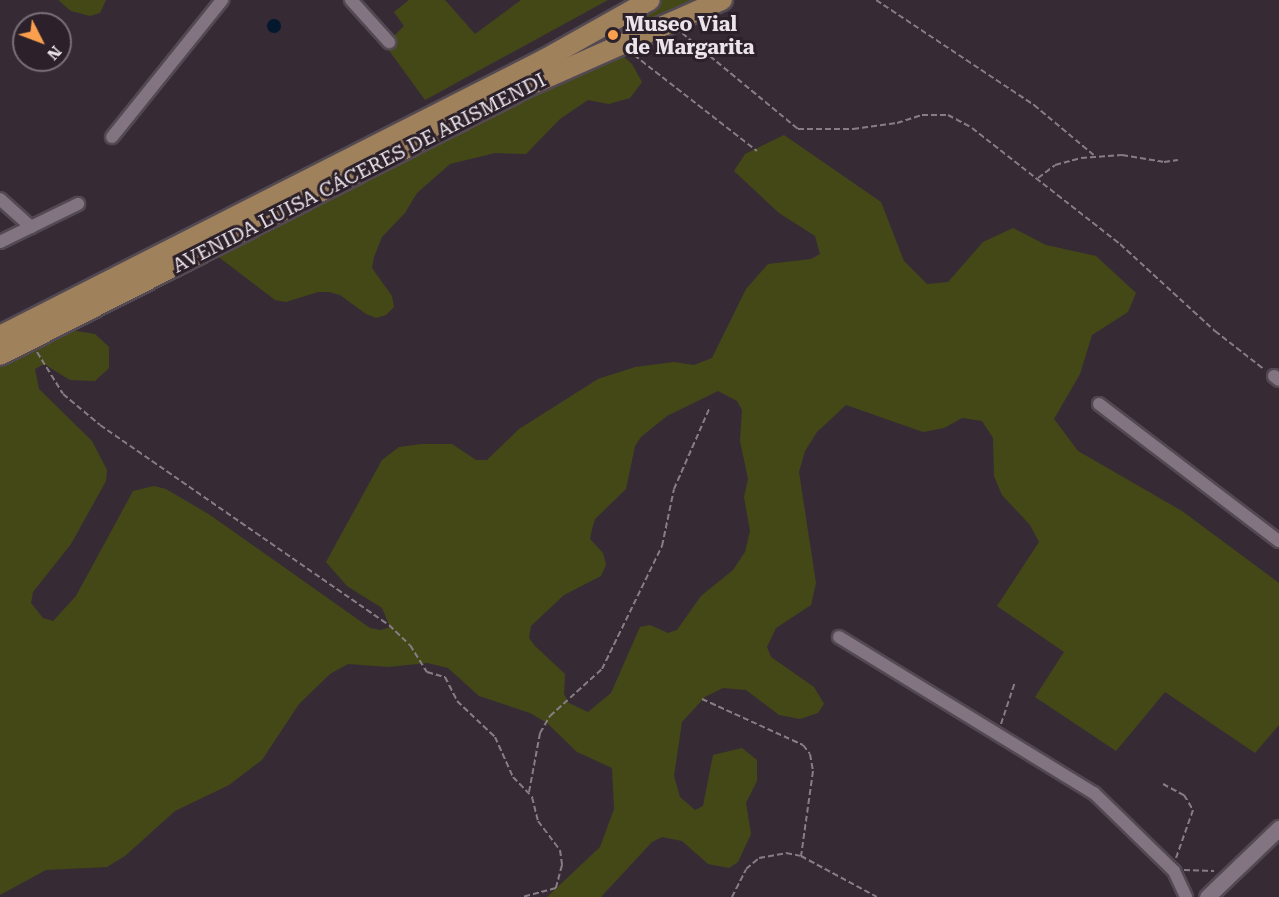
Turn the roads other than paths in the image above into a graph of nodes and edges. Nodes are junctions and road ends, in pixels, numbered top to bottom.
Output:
1 (222, 0) edge
2 (351, 0) edge
3 (650, 0) edge
4 (722, 0) edge
5 (389, 42) dead end
6 (112, 137) dead end
7 (0, 199) edge
8 (78, 204) dead end
9 (31, 227) junction
10 (0, 242) edge
11 (0, 326) edge
12 (26, 332) junction
13 (0, 336) edge
14 (0, 355) edge
15 (1099, 404) dead end
16 (1279, 541) edge
17 (839, 637) dead end
18 (1279, 828) edge
19 (1186, 897) edge
20 (1207, 897) edge

1 - 6 street
2 - 5 street
3 - 12 main road, AVENIDA LUISA CÁCERES DE ARISMENDI
4 - 12 main road, AVENIDA LUISA CÁCERES DE ARISMENDI
7 - 9 street
8 - 9 street
9 - 10 street
11 - 12 street
12 - 13 main road, AVENIDA LUISA CÁCERES DE ARISMENDI
12 - 14 main road, AVENIDA LUISA CÁCERES DE ARISMENDI
15 - 16 street
17 - 19 street
18 - 20 street

